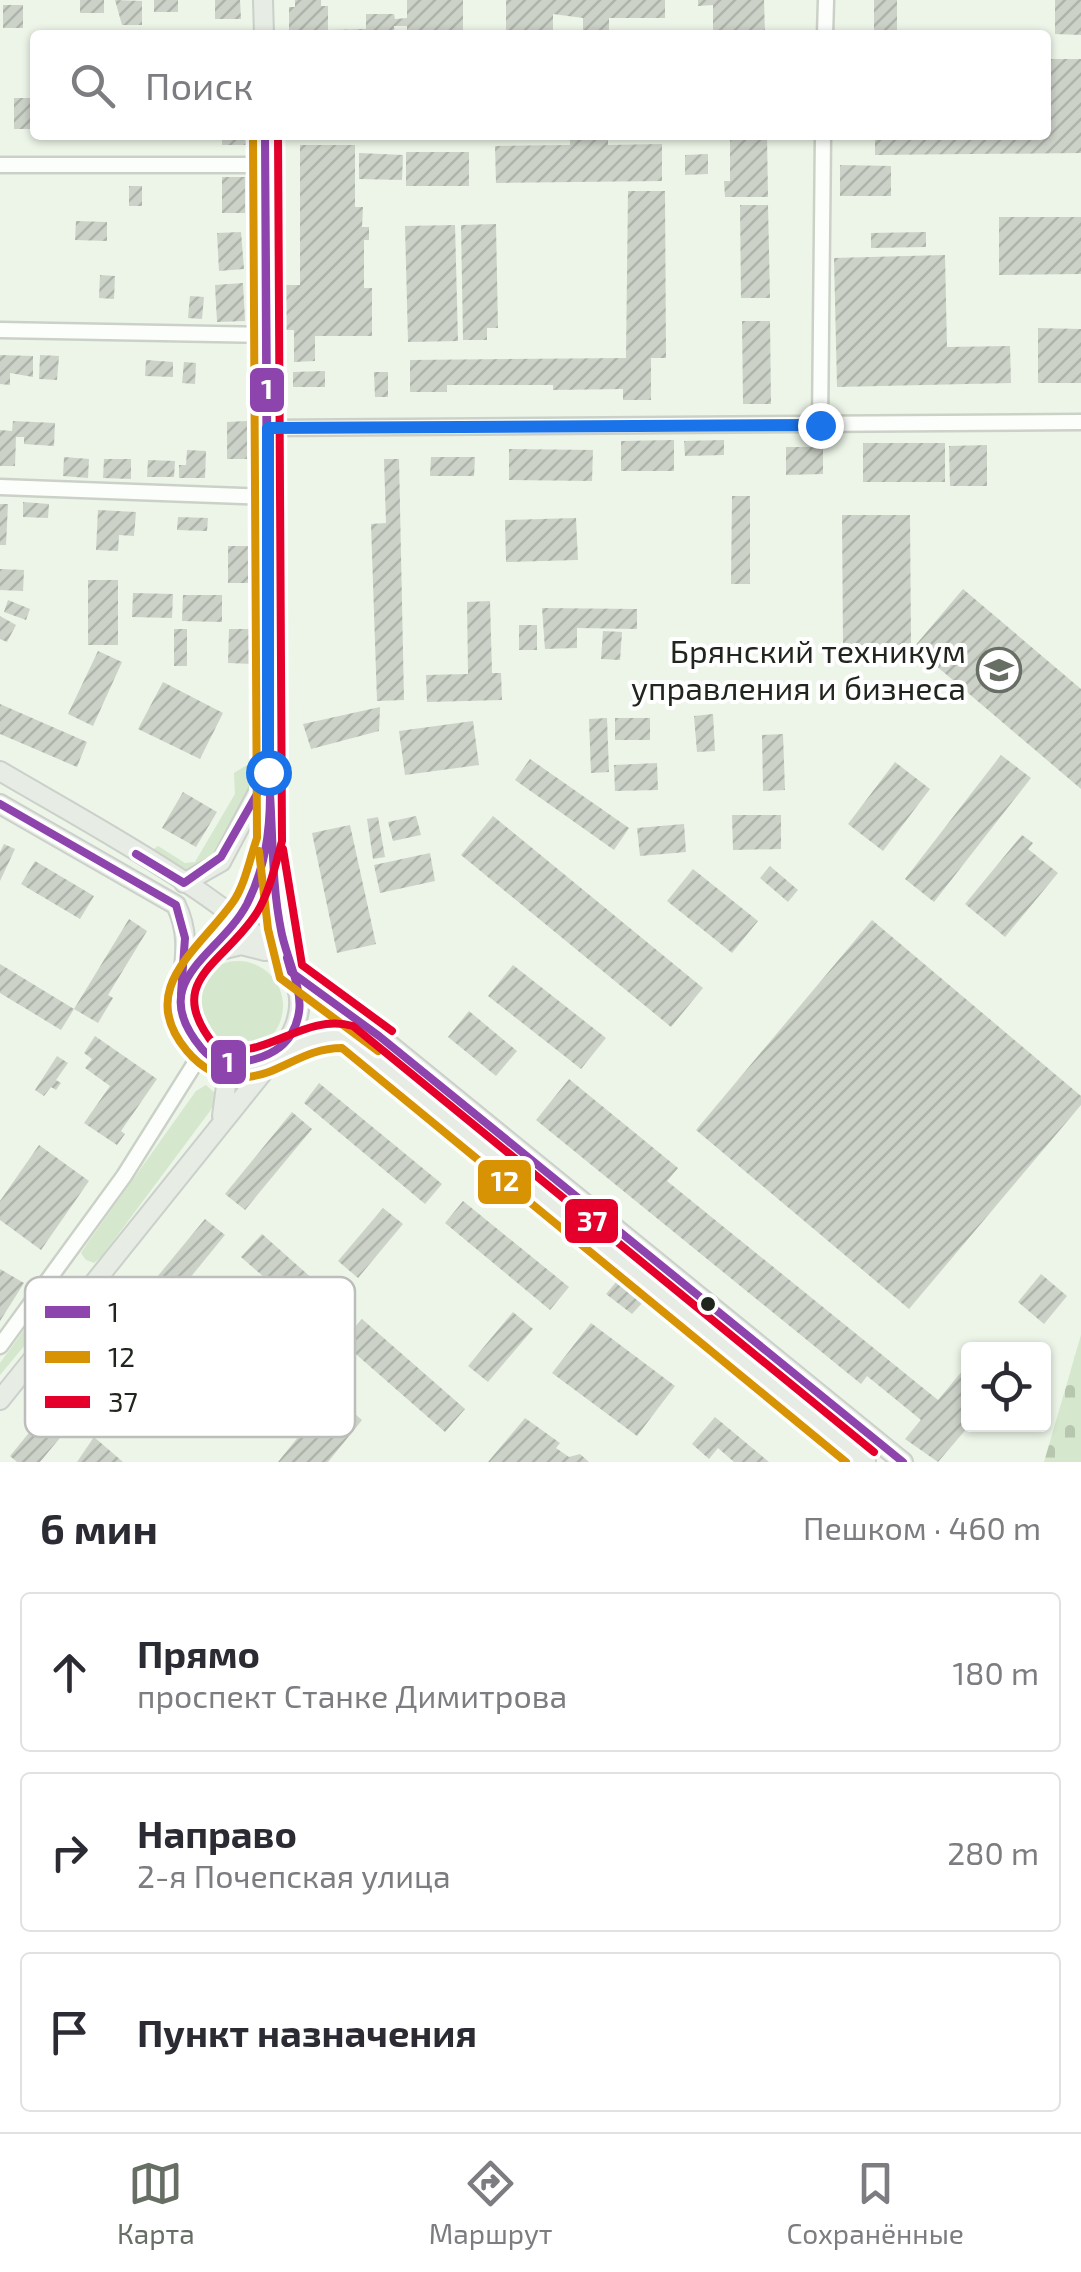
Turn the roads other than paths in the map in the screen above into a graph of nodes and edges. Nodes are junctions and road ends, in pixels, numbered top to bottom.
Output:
1 (263, 0) edge
2 (826, 0) edge
3 (264, 30) edge
4 (825, 30) edge
5 (265, 140) edge
6 (822, 140) edge
7 (0, 165) edge
8 (266, 165) junction
9 (0, 330) edge
10 (268, 335) junction
11 (1081, 422) edge
12 (820, 425) junction
13 (268, 428) junction
14 (0, 488) edge
15 (267, 497) junction
16 (0, 771) edge
17 (268, 772) junction
18 (0, 804) edge
19 (270, 840) junction
20 (184, 883) junction
21 (237, 920) junction
22 (204, 956) junction
23 (278, 958) junction
24 (291, 972) junction
25 (182, 988) junction
26 (284, 1046) junction
27 (208, 1055) junction
28 (218, 1126) junction
29 (50, 1277) edge
30 (98, 1277) edge
31 (25, 1312) edge
32 (0, 1346) edge
33 (25, 1369) edge
34 (0, 1400) edge
35 (899, 1461) edge
36 (866, 1462) edge

1 - 3 main road
2 - 4 street
5 - 8 main road
6 - 12 street
7 - 8 street
8 - 10 main road
9 - 10 street
10 - 13 main road
11 - 12 street
12 - 13 street
13 - 15 main road
14 - 15 street
15 - 17 main road
16 - 20 main road
17 - 19 main road
17 - 20 main road
18 - 25 main road
19 - 21 main road
19 - 24 main road
20 - 21 main road
21 - 22 main road
21 - 23 main road
22 - 23 main road
22 - 25 main road
23 - 24 main road
24 - 26 main road
24 - 35 main road
25 - 27 main road
26 - 27 main road
26 - 28 main road
26 - 36 main road
27 - 28 main road
27 - 29 street
28 - 30 main road
31 - 32 street
33 - 34 main road

